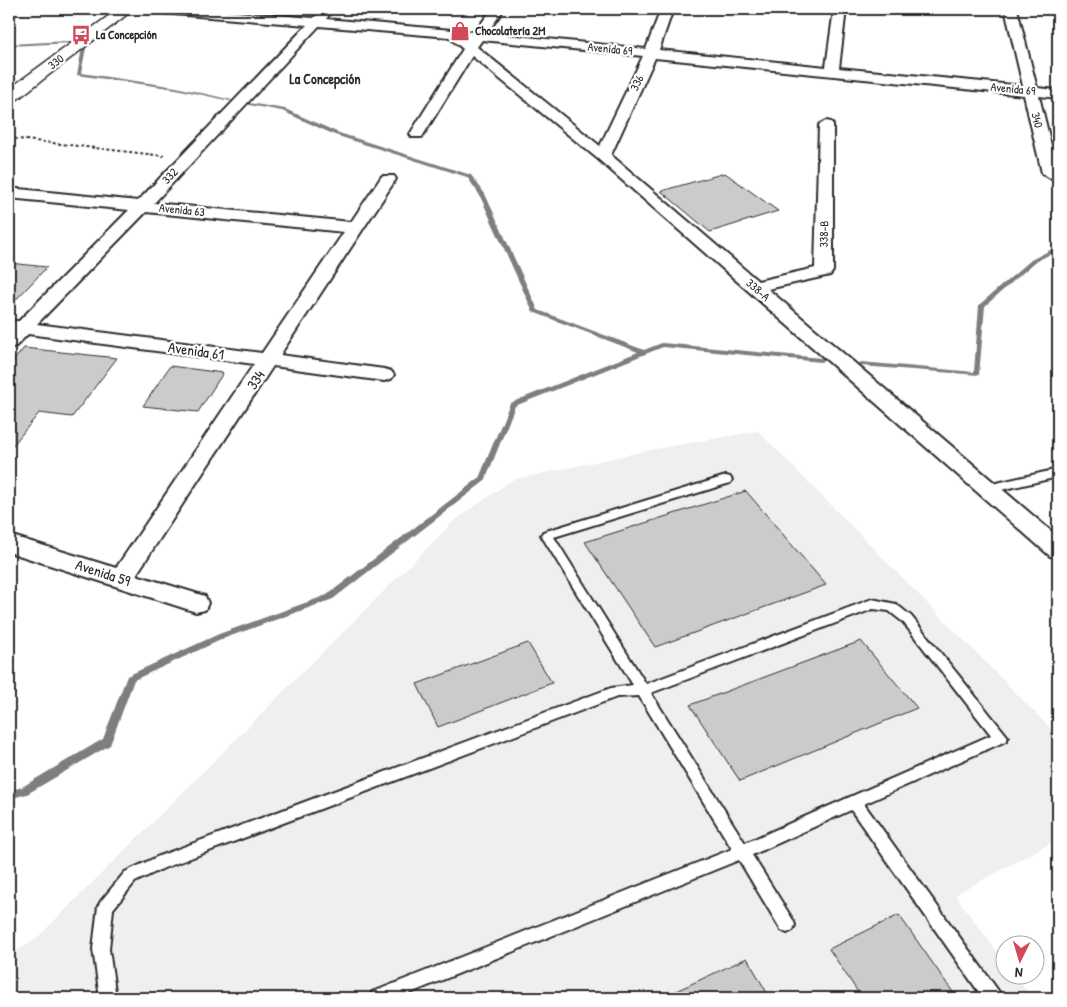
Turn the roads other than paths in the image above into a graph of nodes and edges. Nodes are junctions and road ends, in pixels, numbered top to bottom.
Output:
1 (127, 9) edge
2 (161, 9) edge
3 (329, 9) edge
4 (498, 9) edge
5 (667, 9) edge
6 (840, 9) edge
7 (1011, 9) edge
8 (316, 22) junction
9 (475, 41) junction
10 (651, 53) junction
11 (832, 71) junction
12 (1029, 91) junction
13 (1058, 94) edge
14 (9, 97) edge
15 (826, 126) dead end
16 (418, 134) dead end
17 (603, 156) junction
18 (1050, 173) dead end
19 (388, 179) dead end
20 (9, 193) edge
21 (142, 206) junction
22 (356, 228) junction
23 (755, 287) junction
24 (13, 332) edge
25 (268, 361) junction
26 (384, 375) dead end
27 (1058, 473) edge
28 (726, 480) dead end
29 (988, 489) junction
30 (9, 543) edge
31 (1058, 550) edge
32 (121, 579) junction
33 (196, 603) dead end
34 (645, 690) junction
35 (854, 802) junction
36 (744, 851) junction
37 (787, 925) dead end
38 (108, 998) edge
39 (378, 998) edge
40 (993, 998) edge

1 - 14 street, 330
2 - 8 street
3 - 8 street, 332
4 - 9 street
5 - 10 street, 336
6 - 11 street
7 - 12 street, 340
8 - 9 street, 338-A
8 - 21 street, 332
9 - 10 street, Avenida 69
9 - 16 street
9 - 17 street, 338-A
10 - 11 street, Avenida 69
10 - 17 street, 336
11 - 12 street, Avenida 69
12 - 13 street, Avenida 69
12 - 18 street, 340
15 - 23 street, 338-B
17 - 23 street, 338-A
19 - 22 street, 334
20 - 21 street, Avenida 63
21 - 22 street, Avenida 63
21 - 24 street, 332
22 - 25 street, 334
23 - 29 street, 338-A
24 - 25 street, Avenida 61
25 - 26 street, Avenida 61
25 - 32 street, 334
27 - 29 lane
28 - 34 lane
29 - 31 street, 338-A
30 - 32 street, Avenida 59
32 - 33 street, Avenida 59
34 - 35 lane
34 - 36 lane
34 - 38 lane
35 - 36 lane
35 - 40 lane
36 - 37 lane
36 - 39 lane

